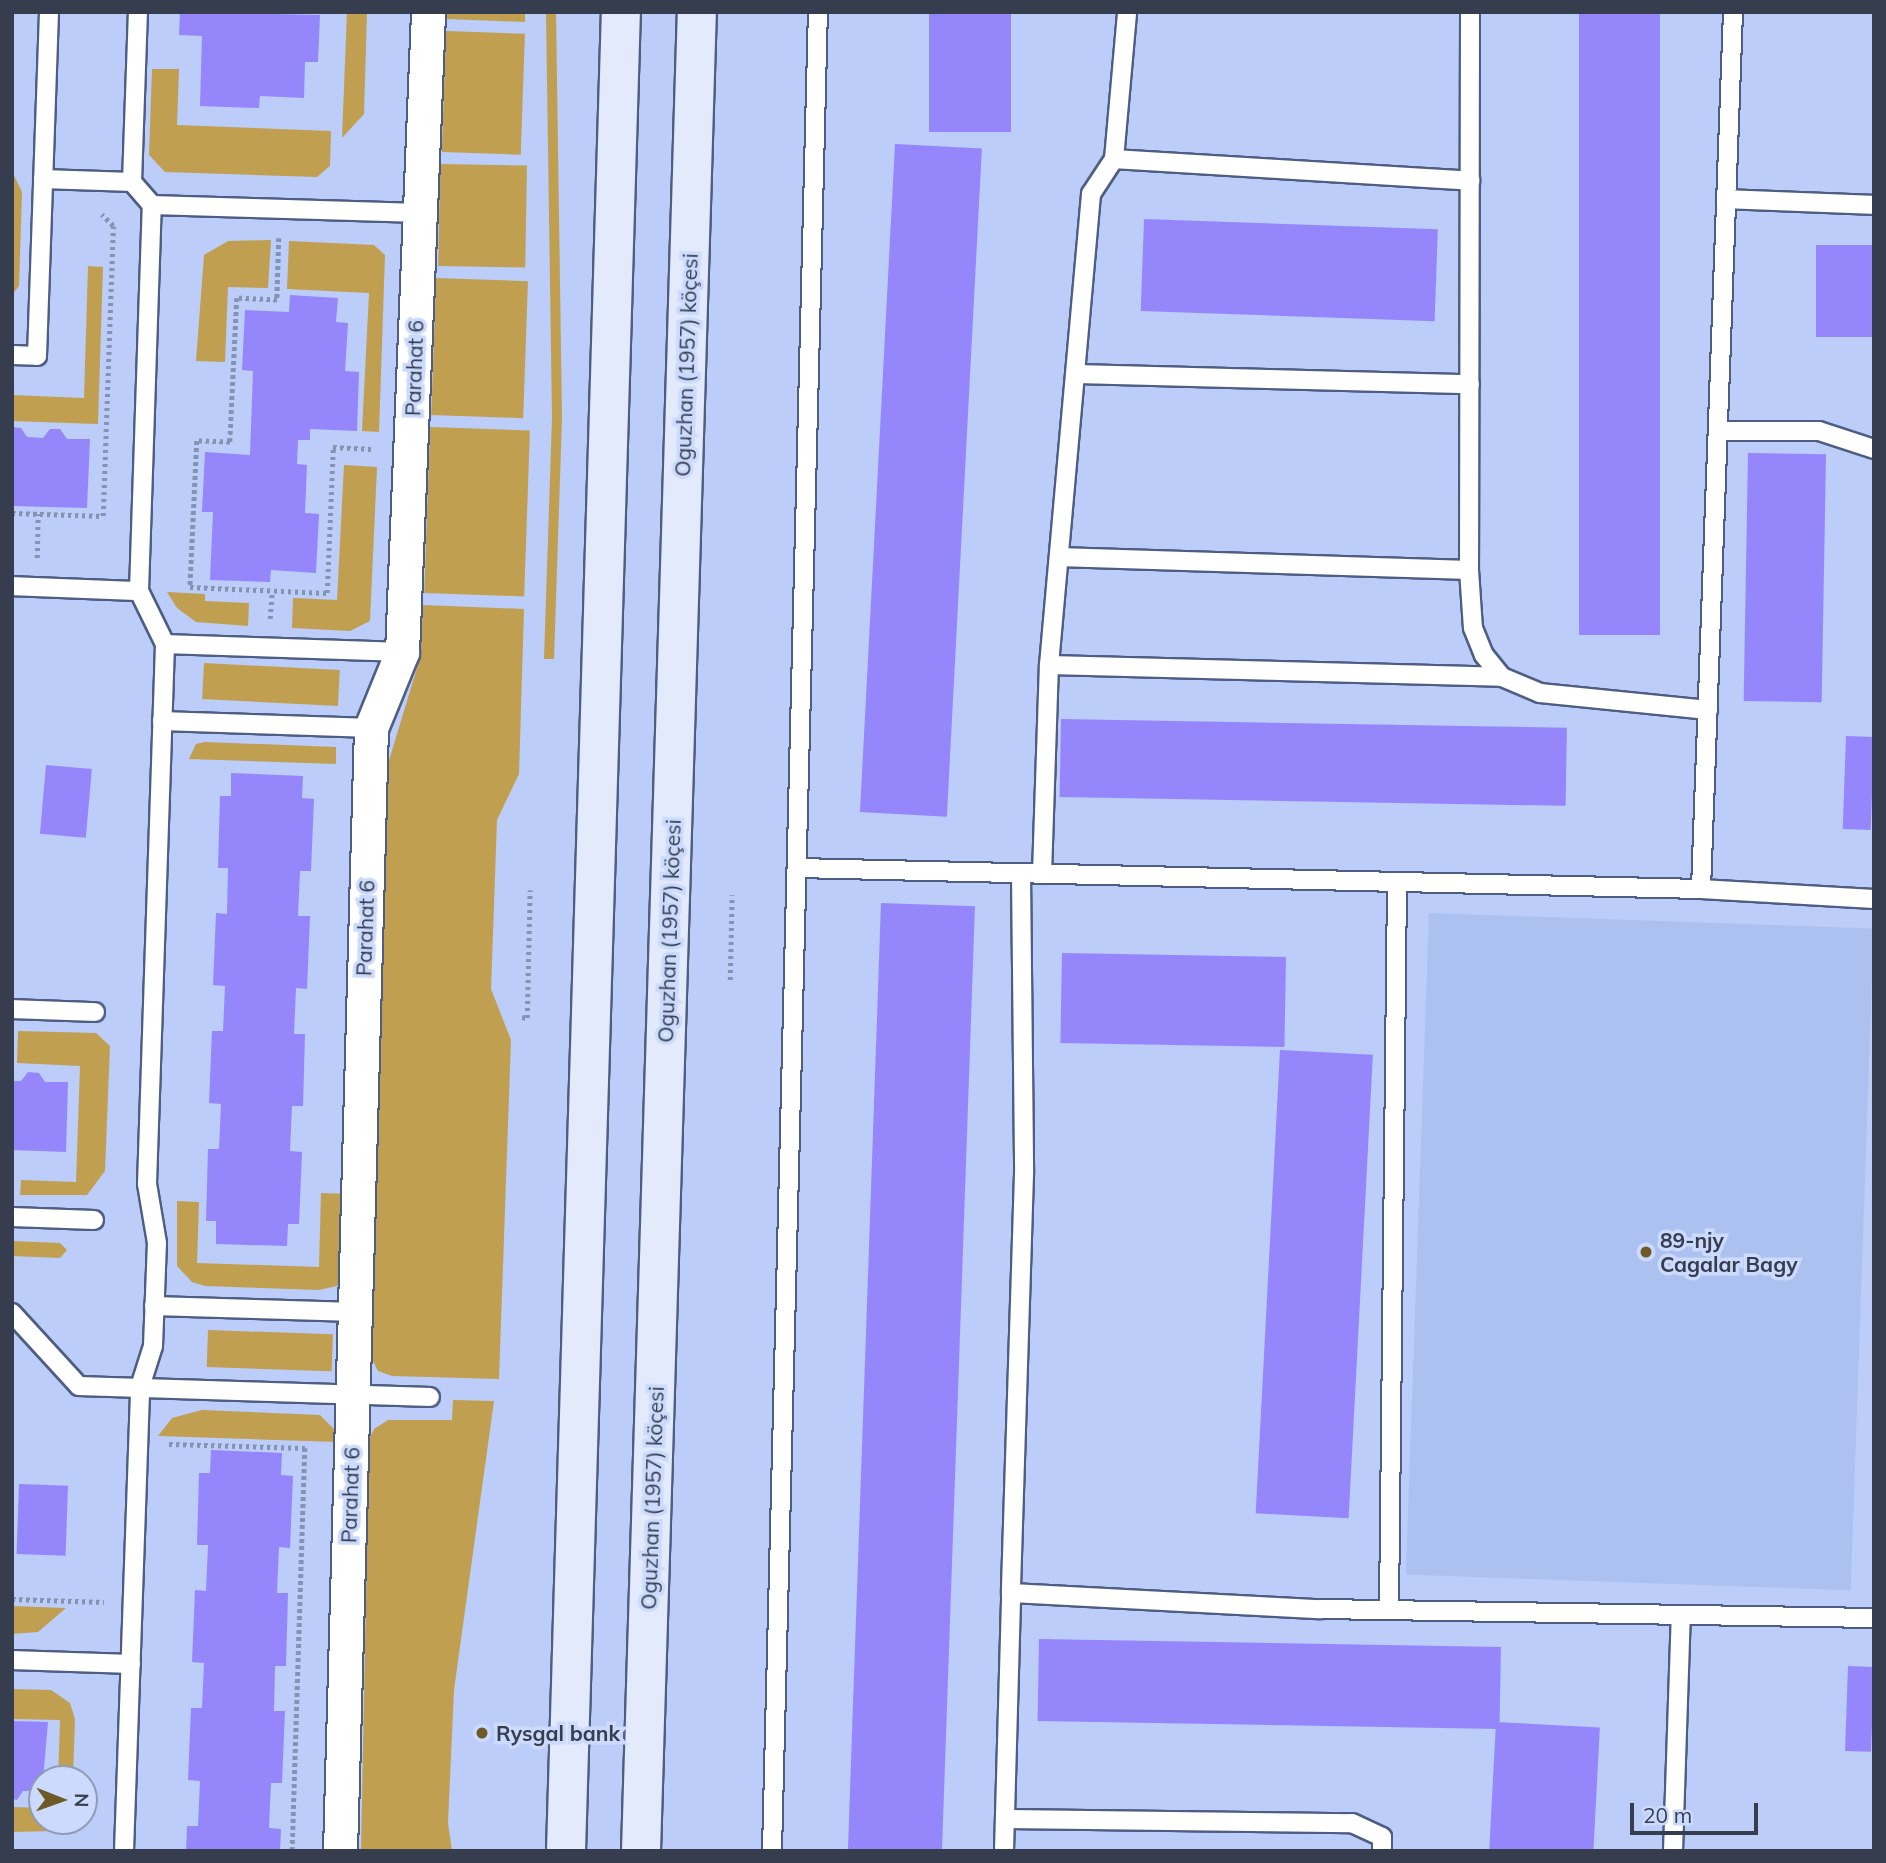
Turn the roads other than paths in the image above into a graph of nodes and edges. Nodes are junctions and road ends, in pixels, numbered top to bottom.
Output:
1 (49, 12) edge
2 (138, 12) edge
3 (428, 12) edge
4 (621, 12) edge
5 (697, 12) edge
6 (818, 12) edge
7 (1128, 12) edge
8 (1470, 12) edge
9 (1732, 12) edge
10 (1114, 159) junction
11 (43, 179) junction
12 (1471, 181) junction
13 (132, 182) junction
14 (1726, 199) junction
15 (152, 205) junction
16 (1874, 205) edge
17 (420, 214) junction
18 (12, 355) edge
19 (1076, 374) junction
20 (1470, 384) junction
21 (1718, 431) junction
22 (1874, 449) edge
23 (1059, 557) junction
24 (1469, 570) junction
25 (12, 586) edge
26 (139, 591) junction
27 (165, 644) junction
28 (402, 652) junction
29 (1049, 665) junction
30 (1503, 677) junction
31 (1708, 710) junction
32 (162, 721) junction
33 (371, 728) junction
34 (797, 868) junction
35 (1021, 873) junction
36 (1042, 874) junction
37 (1397, 882) junction
38 (1702, 889) junction
39 (1874, 899) edge
40 (12, 1009) edge
41 (94, 1012) dead end
42 (12, 1217) edge
43 (94, 1220) dead end
44 (154, 1306) junction
45 (355, 1312) junction
46 (12, 1313) edge
47 (140, 1387) junction
48 (353, 1394) junction
49 (430, 1397) dead end
50 (1011, 1593) junction
51 (1389, 1610) junction
52 (1681, 1615) junction
53 (1874, 1618) edge
54 (12, 1660) edge
55 (131, 1664) junction
56 (1007, 1818) junction
57 (124, 1851) edge
58 (340, 1851) edge
59 (566, 1851) edge
60 (641, 1851) edge
61 (772, 1851) edge
62 (1004, 1851) edge
63 (1382, 1851) edge
64 (1672, 1851) edge

1 - 11 lane
2 - 13 lane
3 - 17 street, Parahat 6
4 - 59 main road
5 - 60 main road, Oguzhan (1957) köçesi
6 - 34 lane
7 - 10 lane
8 - 12 lane
9 - 14 lane
10 - 12 lane
10 - 19 lane
11 - 13 lane
11 - 18 lane
12 - 20 lane
13 - 15 lane
14 - 16 lane
14 - 21 lane
15 - 17 lane
15 - 26 lane
17 - 28 street, Parahat 6
19 - 20 lane
19 - 23 lane
20 - 24 lane
21 - 22 lane
21 - 31 lane
23 - 24 lane
23 - 29 lane
24 - 30 lane
25 - 26 lane
26 - 27 lane
27 - 28 lane
27 - 32 lane
28 - 33 street, Parahat 6
29 - 30 lane
29 - 36 lane
30 - 31 lane
31 - 38 lane
32 - 33 lane
32 - 44 lane
33 - 45 street, Parahat 6
34 - 35 lane
34 - 61 lane
35 - 36 lane
35 - 50 lane
36 - 37 lane
37 - 38 lane
37 - 51 lane
38 - 39 lane
40 - 41 lane
42 - 43 lane
44 - 45 lane
44 - 47 lane
45 - 48 street, Parahat 6
46 - 47 lane
47 - 48 lane
47 - 55 lane
48 - 49 lane
48 - 58 street, Parahat 6
50 - 51 lane
50 - 56 lane
51 - 52 lane
52 - 53 lane
52 - 64 lane
54 - 55 lane
55 - 57 lane
56 - 62 lane
56 - 63 lane

